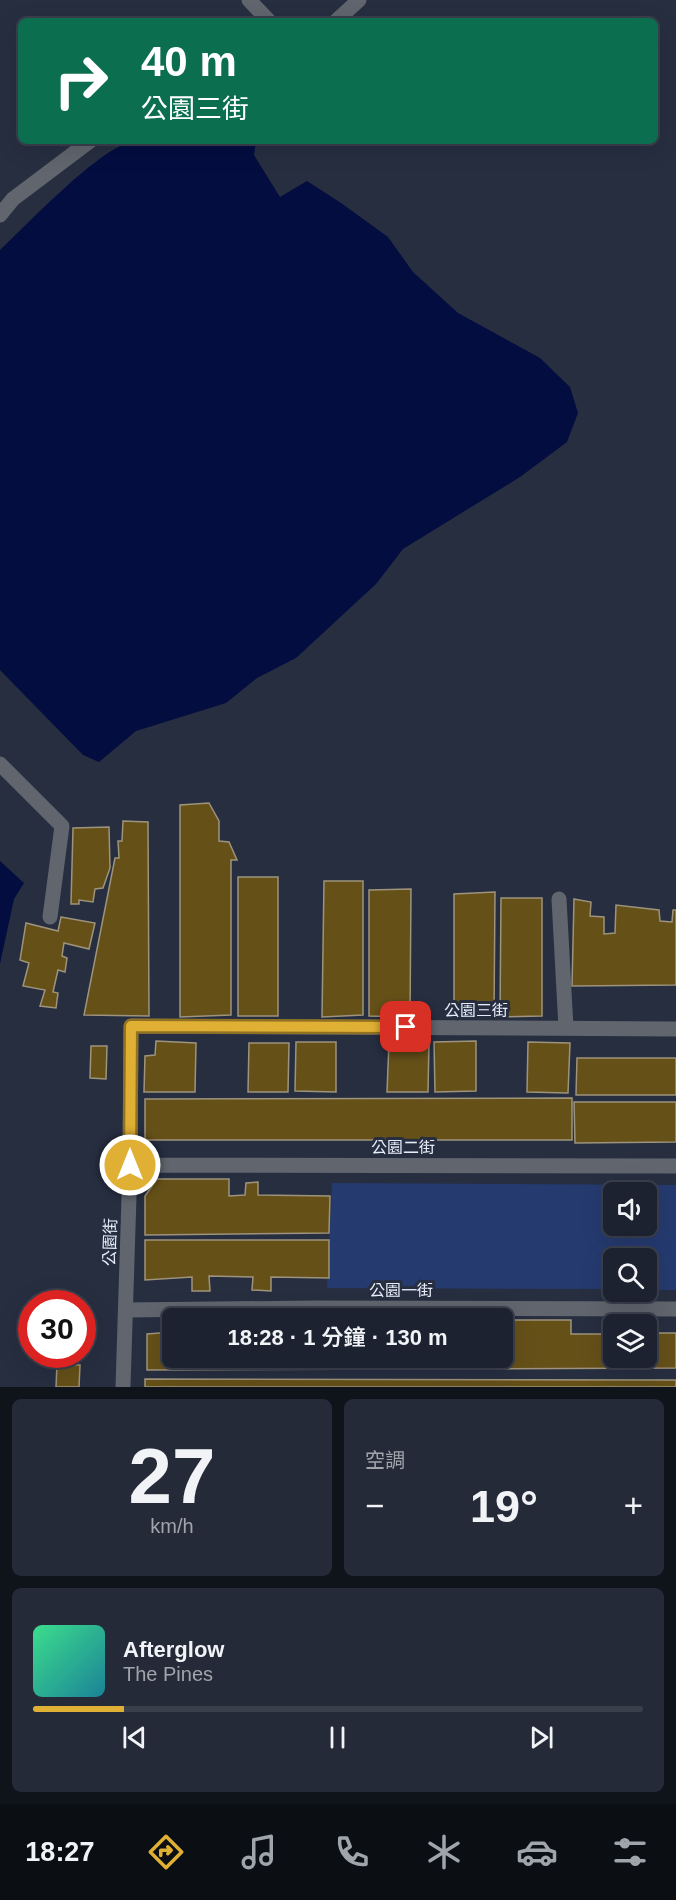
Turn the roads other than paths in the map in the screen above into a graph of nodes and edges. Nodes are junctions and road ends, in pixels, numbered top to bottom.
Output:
1 (249, 0) edge
2 (359, 0) edge
3 (266, 18) edge
4 (339, 18) edge
5 (86, 144) edge
6 (0, 215) edge
7 (0, 764) edge
8 (559, 899) dead end
9 (50, 917) dead end
10 (131, 1026) joint
11 (566, 1028) junction
12 (676, 1029) edge
13 (130, 1165) junction
14 (676, 1166) edge
15 (676, 1309) edge
16 (126, 1310) junction
17 (123, 1387) edge

1 - 3 street
2 - 4 street
5 - 6 street
7 - 9 street
8 - 11 street
10 - 11 street, 公園三街
10 - 13 street, 公園街
11 - 12 street, 公園三街
13 - 14 street, 公園二街
13 - 16 street, 公園街
15 - 16 street, 公園一街
16 - 17 street, 公園街

